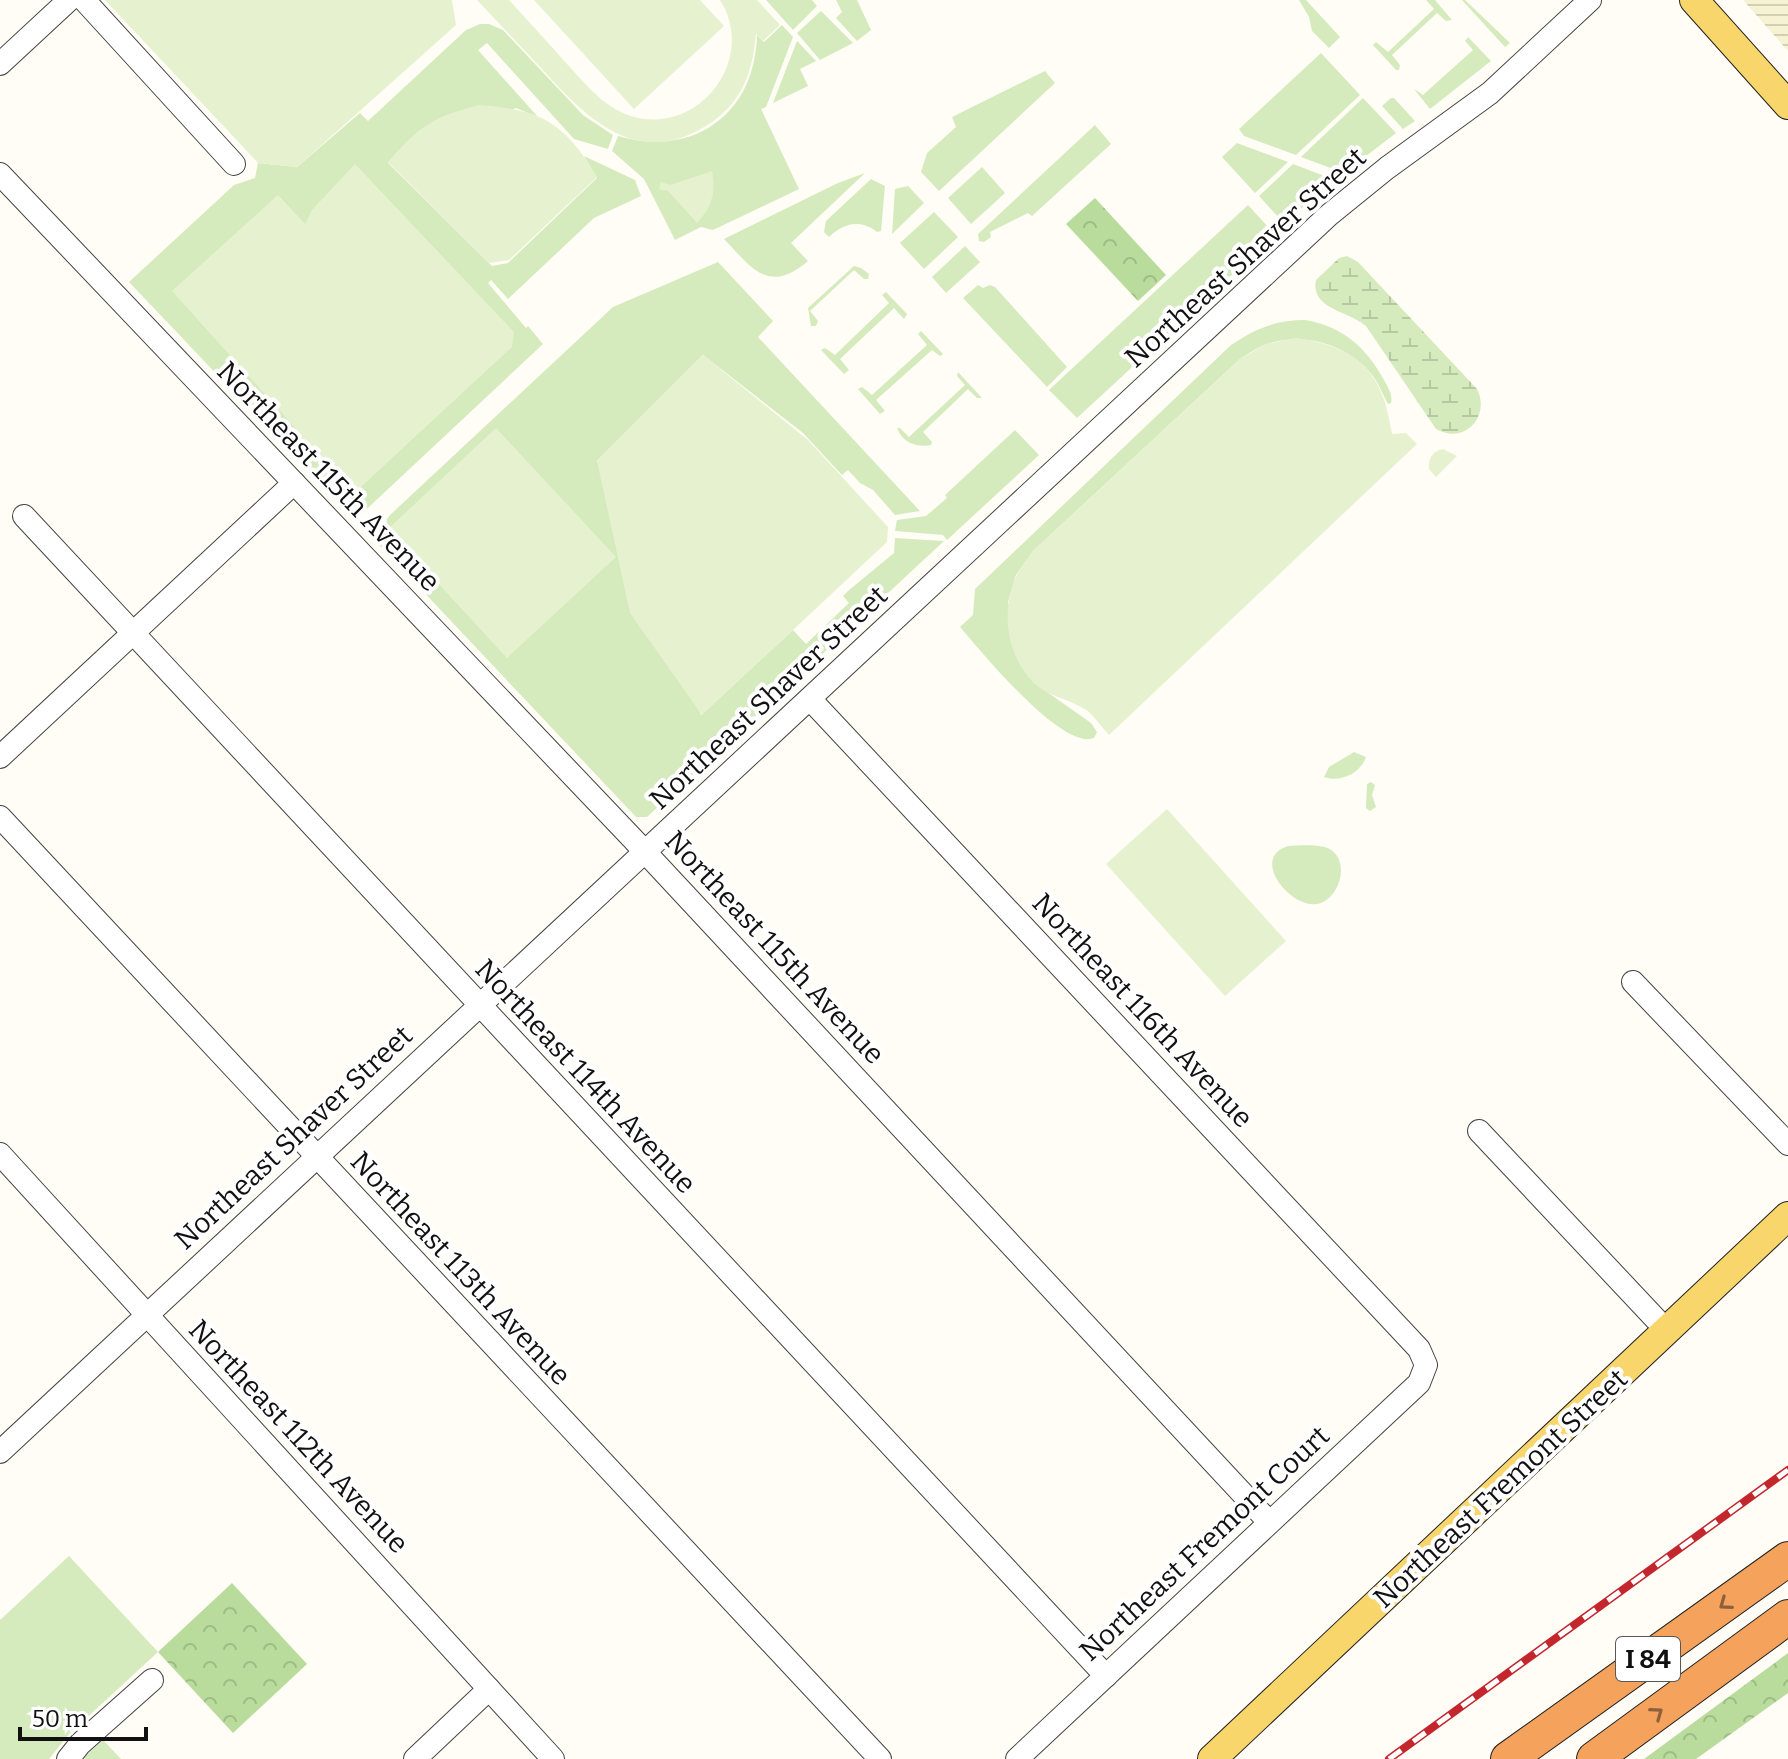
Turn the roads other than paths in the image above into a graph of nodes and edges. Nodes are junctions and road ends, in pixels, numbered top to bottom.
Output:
1 (69, 0) edge
2 (84, 0) edge
3 (1590, 0) edge
4 (1694, 0) edge
5 (0, 64) edge
6 (1788, 105) edge
7 (234, 164) dead end
8 (0, 174) edge
9 (294, 483) junction
10 (24, 516) dead end
11 (133, 634) junction
12 (810, 699) junction
13 (0, 757) edge
14 (0, 817) edge
15 (646, 852) junction
16 (1633, 982) dead end
17 (479, 1006) junction
18 (1479, 1131) dead end
19 (1788, 1144) edge
20 (0, 1154) edge
21 (315, 1157) junction
22 (1788, 1216) edge
23 (146, 1315) junction
24 (1667, 1331) junction
25 (1426, 1365) joint
26 (0, 1452) edge
27 (1269, 1522) junction
28 (1788, 1559) edge
29 (1788, 1617) edge
30 (1106, 1676) junction
31 (152, 1680) dead end
32 (489, 1689) junction
33 (68, 1759) edge
34 (415, 1759) edge
35 (553, 1759) edge
36 (880, 1759) edge
37 (1017, 1759) edge
38 (1212, 1759) edge
39 (1508, 1759) edge
40 (1594, 1759) edge

1 - 5 street
2 - 7 street
3 - 12 street, Northeast Shaver Street
4 - 6 main road
8 - 9 street, Northeast 115th Avenue
9 - 11 street
9 - 15 street, Northeast 115th Avenue
10 - 11 street, Northeast 114th Avenue
11 - 13 street
11 - 17 street, Northeast 114th Avenue
12 - 15 street, Northeast Shaver Street
12 - 25 street, Northeast 116th Avenue
14 - 21 street, Northeast 113th Avenue
15 - 17 street, Northeast Shaver Street
15 - 27 street, Northeast 115th Avenue
16 - 19 street
17 - 21 street, Northeast Shaver Street
17 - 30 street, Northeast 114th Avenue
18 - 24 street
20 - 23 street, Northeast 112th Avenue
21 - 23 street, Northeast Shaver Street
21 - 36 street, Northeast 113th Avenue
22 - 24 main road, Northeast Fremont Street
23 - 26 street, Northeast Shaver Street
23 - 32 street, Northeast 112th Avenue
24 - 38 main road, Northeast Fremont Street
25 - 27 street, Northeast Fremont Court
27 - 30 street, Northeast Fremont Court
28 -> 39 highway, I 84
40 -> 29 highway, I 84
30 - 37 street, Northeast Fremont Court
31 - 33 street
32 - 34 street
32 - 35 street, Northeast 112th Avenue

